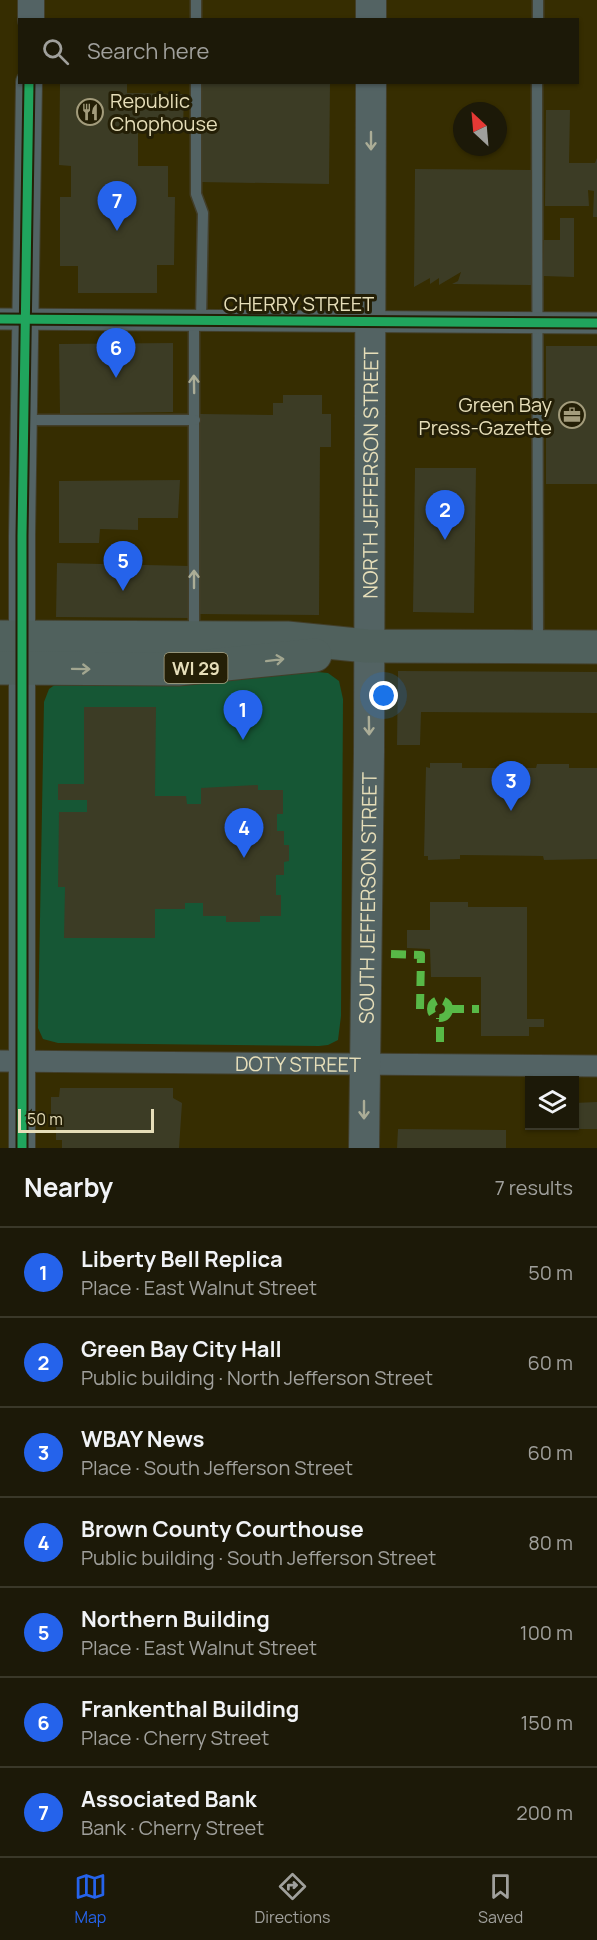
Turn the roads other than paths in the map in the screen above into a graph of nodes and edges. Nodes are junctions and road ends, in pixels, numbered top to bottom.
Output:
1 (31, 0) edge
2 (196, 0) edge
3 (371, 0) edge
4 (538, 0) edge
5 (31, 18) edge
6 (196, 18) edge
7 (371, 18) edge
8 (538, 18) edge
9 (29, 84) edge
10 (196, 84) edge
11 (371, 84) edge
12 (537, 84) edge
13 (12, 319) edge
14 (198, 320) junction
15 (370, 322) junction
16 (538, 323) junction
17 (597, 323) edge
18 (23, 420) junction
19 (195, 420) junction
20 (11, 637) edge
21 (194, 638) junction
22 (367, 646) junction
23 (538, 647) junction
24 (597, 647) edge
25 (11, 668) edge
26 (11, 1061) edge
27 (364, 1065) junction
28 (597, 1066) edge
29 (22, 1148) edge
30 (364, 1148) edge

1 - 5 street
2 - 6 lane
3 - 7 main road
4 - 8 lane
9 - 13 street
10 - 14 lane
11 -> 15 main road, NORTH JEFFERSON STREET
12 - 16 lane
13 - 14 street, CHERRY STREET
13 - 18 street
14 - 15 street, CHERRY STREET
19 -> 14 lane
15 - 16 street, CHERRY STREET
15 - 22 main road, NORTH JEFFERSON STREET
16 - 17 street, CHERRY STREET
16 - 23 lane
18 - 19 lane
18 - 20 street
21 -> 19 lane
20 - 21 main road, WI 29
20 - 25 street
21 - 22 main road, WI 29
22 - 23 main road, WI 29
25 -> 22 main road, WI 29
22 -> 27 main road, SOUTH JEFFERSON STREET
23 - 24 main road, WI 29
25 - 26 street
26 - 27 street, DOTY STREET
26 - 29 street
27 - 28 street, DOTY STREET
27 -> 30 main road, SOUTH JEFFERSON STREET

